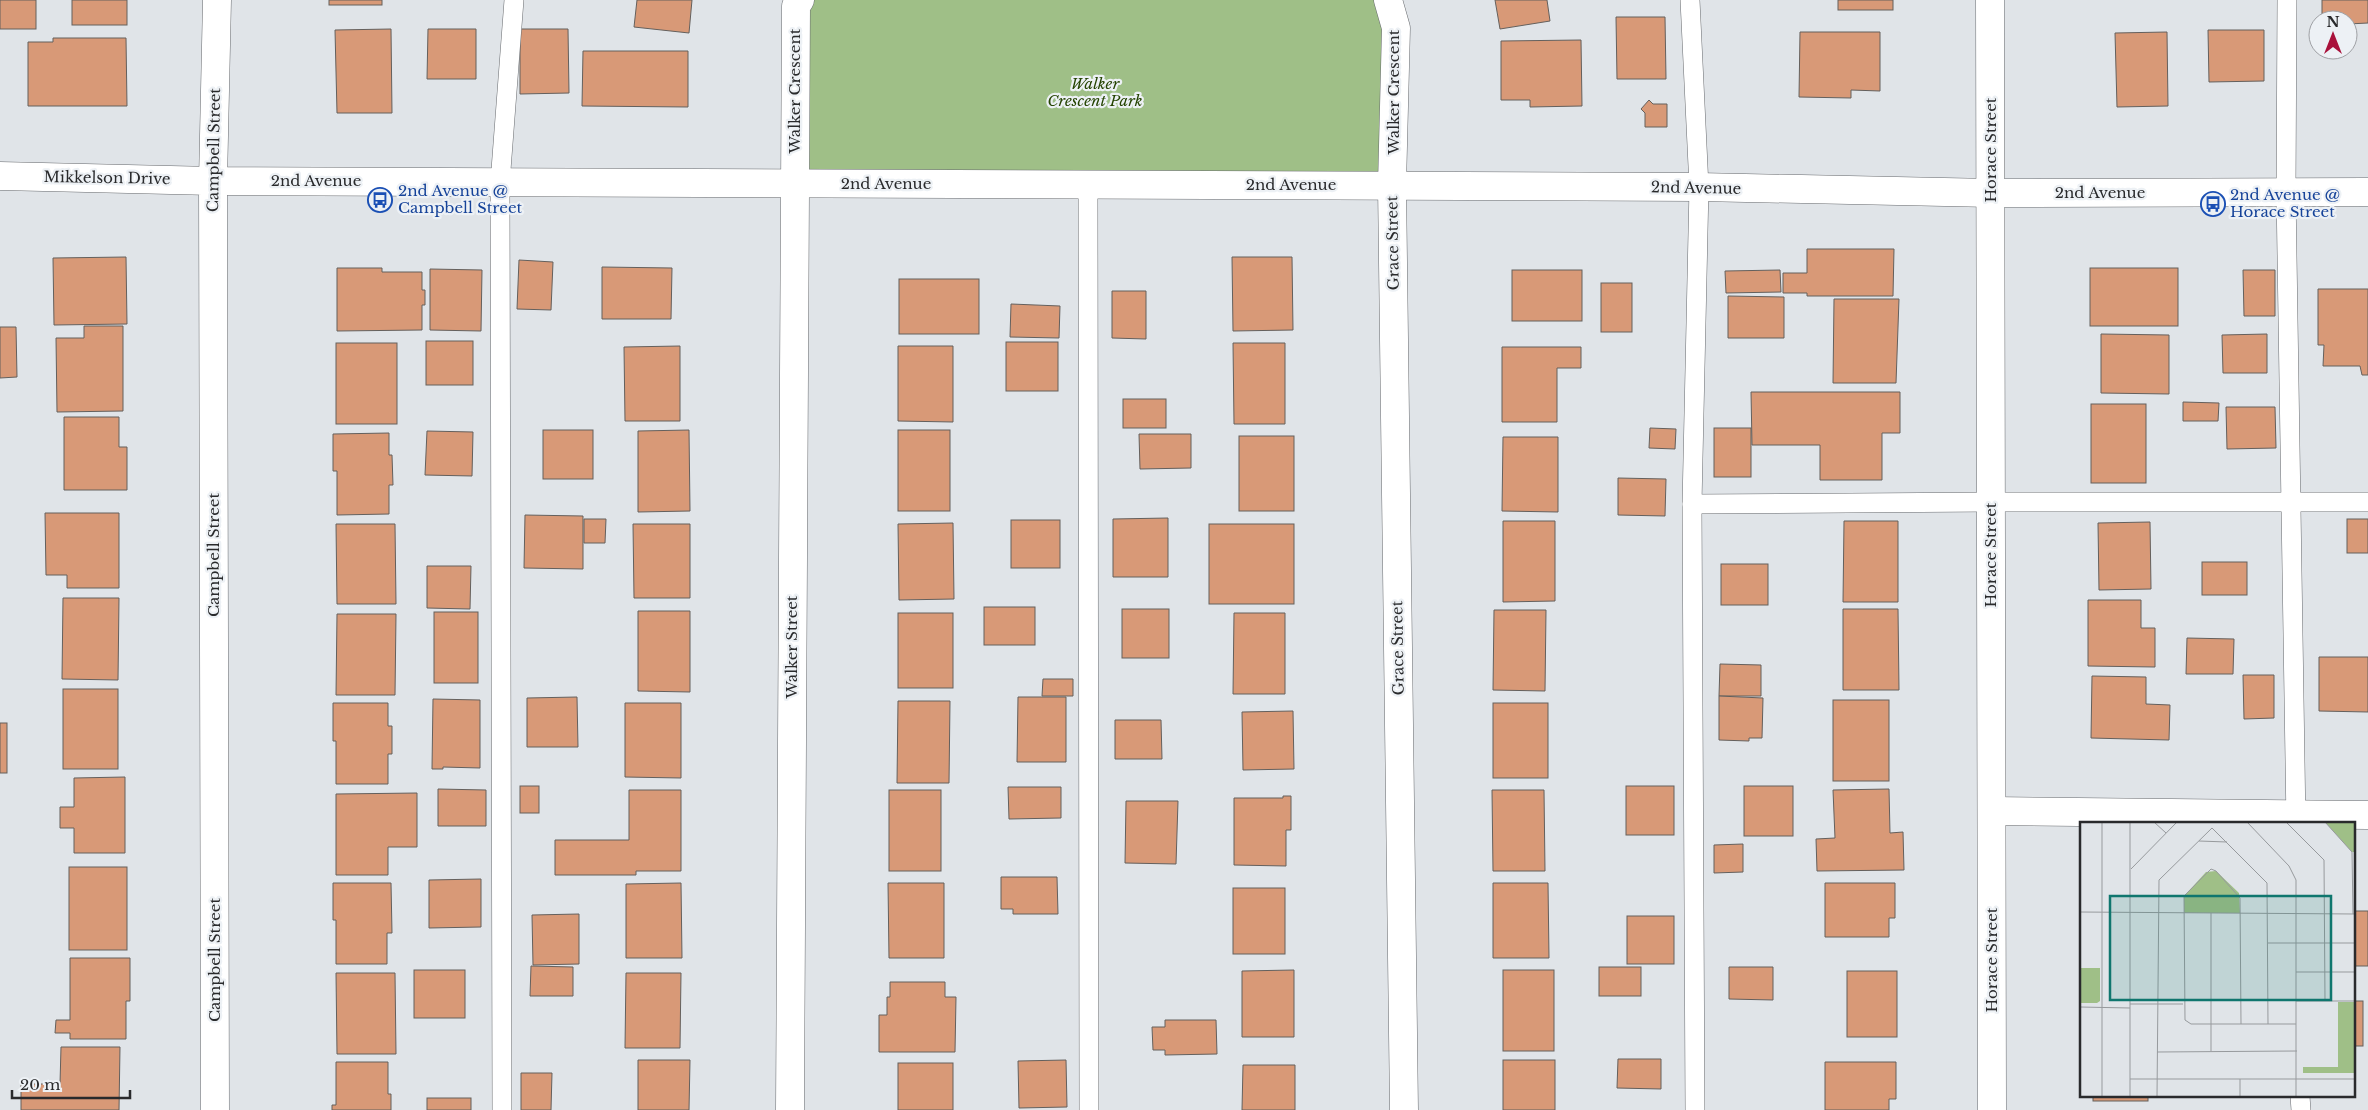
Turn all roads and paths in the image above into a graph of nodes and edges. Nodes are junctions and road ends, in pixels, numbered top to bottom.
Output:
1 (217, 0) edge
2 (514, 0) edge
3 (800, 0) edge
4 (1388, 0) edge
5 (1690, 0) edge
6 (1990, 0) edge
7 (2287, 0) edge
8 (0, 176) edge
9 (213, 181) junction
10 (500, 183) junction
11 (795, 184) junction
12 (1088, 185) junction
13 (1392, 185) junction
14 (1699, 187) junction
15 (2286, 192) junction
16 (2368, 192) edge
17 (1992, 193) junction
18 (1991, 502) junction
19 (2368, 502) edge
20 (2291, 503) junction
21 (1692, 504) junction
22 (1992, 811) junction
23 (2368, 815) edge
24 (2296, 819) edge
25 (215, 1110) edge
26 (502, 1110) edge
27 (790, 1110) edge
28 (1089, 1110) edge
29 (1404, 1110) edge
30 (1695, 1110) edge
31 (1992, 1110) edge

1 - 9 street, Campbell Street
2 - 10 lane
3 - 11 street, Walker Crescent
4 - 13 street, Walker Crescent
5 - 14 lane
6 - 17 street, Horace Street
7 - 15 lane
8 - 9 street, Mikkelson Drive
9 - 10 street, 2nd Avenue
9 - 25 street, Campbell Street
10 - 11 street, 2nd Avenue
10 - 26 lane
11 - 12 street, 2nd Avenue
11 - 27 street, Walker Street
12 - 13 street, 2nd Avenue
12 - 28 lane
13 - 14 street, 2nd Avenue
13 - 29 street, Grace Street
14 - 17 street, 2nd Avenue
14 - 21 lane
15 - 16 street, 2nd Avenue
15 - 17 street, 2nd Avenue
15 - 20 lane
17 - 18 street, Horace Street
18 - 20 lane
18 - 21 lane
18 - 22 street, Horace Street
19 - 20 lane
20 - 24 lane
21 - 30 lane
22 - 24 street
22 - 31 street, Horace Street
23 - 24 street

